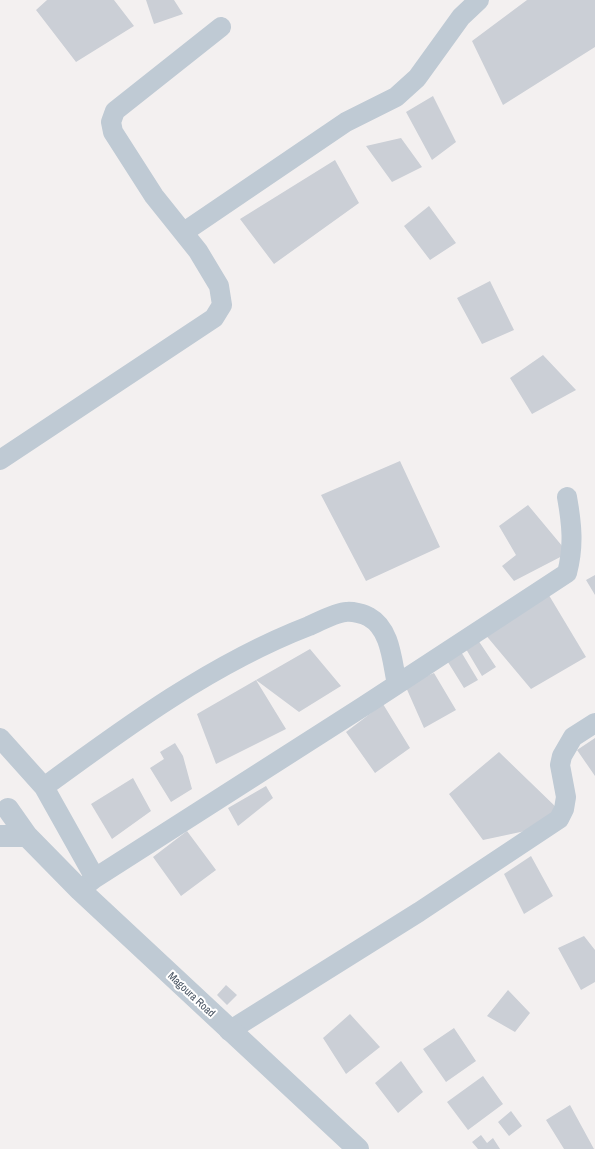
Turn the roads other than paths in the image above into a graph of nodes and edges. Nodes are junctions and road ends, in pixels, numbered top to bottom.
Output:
1 (479, 0) edge
2 (221, 27) dead end
3 (184, 232) junction
4 (0, 460) edge
5 (567, 497) dead end
6 (397, 684) junction
7 (595, 723) edge
8 (0, 738) edge
9 (44, 787) junction
10 (4, 804) edge
11 (0, 836) edge
12 (28, 836) junction
13 (88, 884) junction
14 (229, 1031) junction
15 (358, 1149) edge

1 - 3 street
2 - 3 street
3 - 4 street
5 - 6 street
6 - 9 street
6 - 13 street
7 - 14 street
8 - 9 street
9 - 13 street
10 - 12 street, Magoura Road
11 - 12 street
12 - 13 street, Magoura Road
13 - 14 street, Magoura Road
14 - 15 street, Magoura Road

